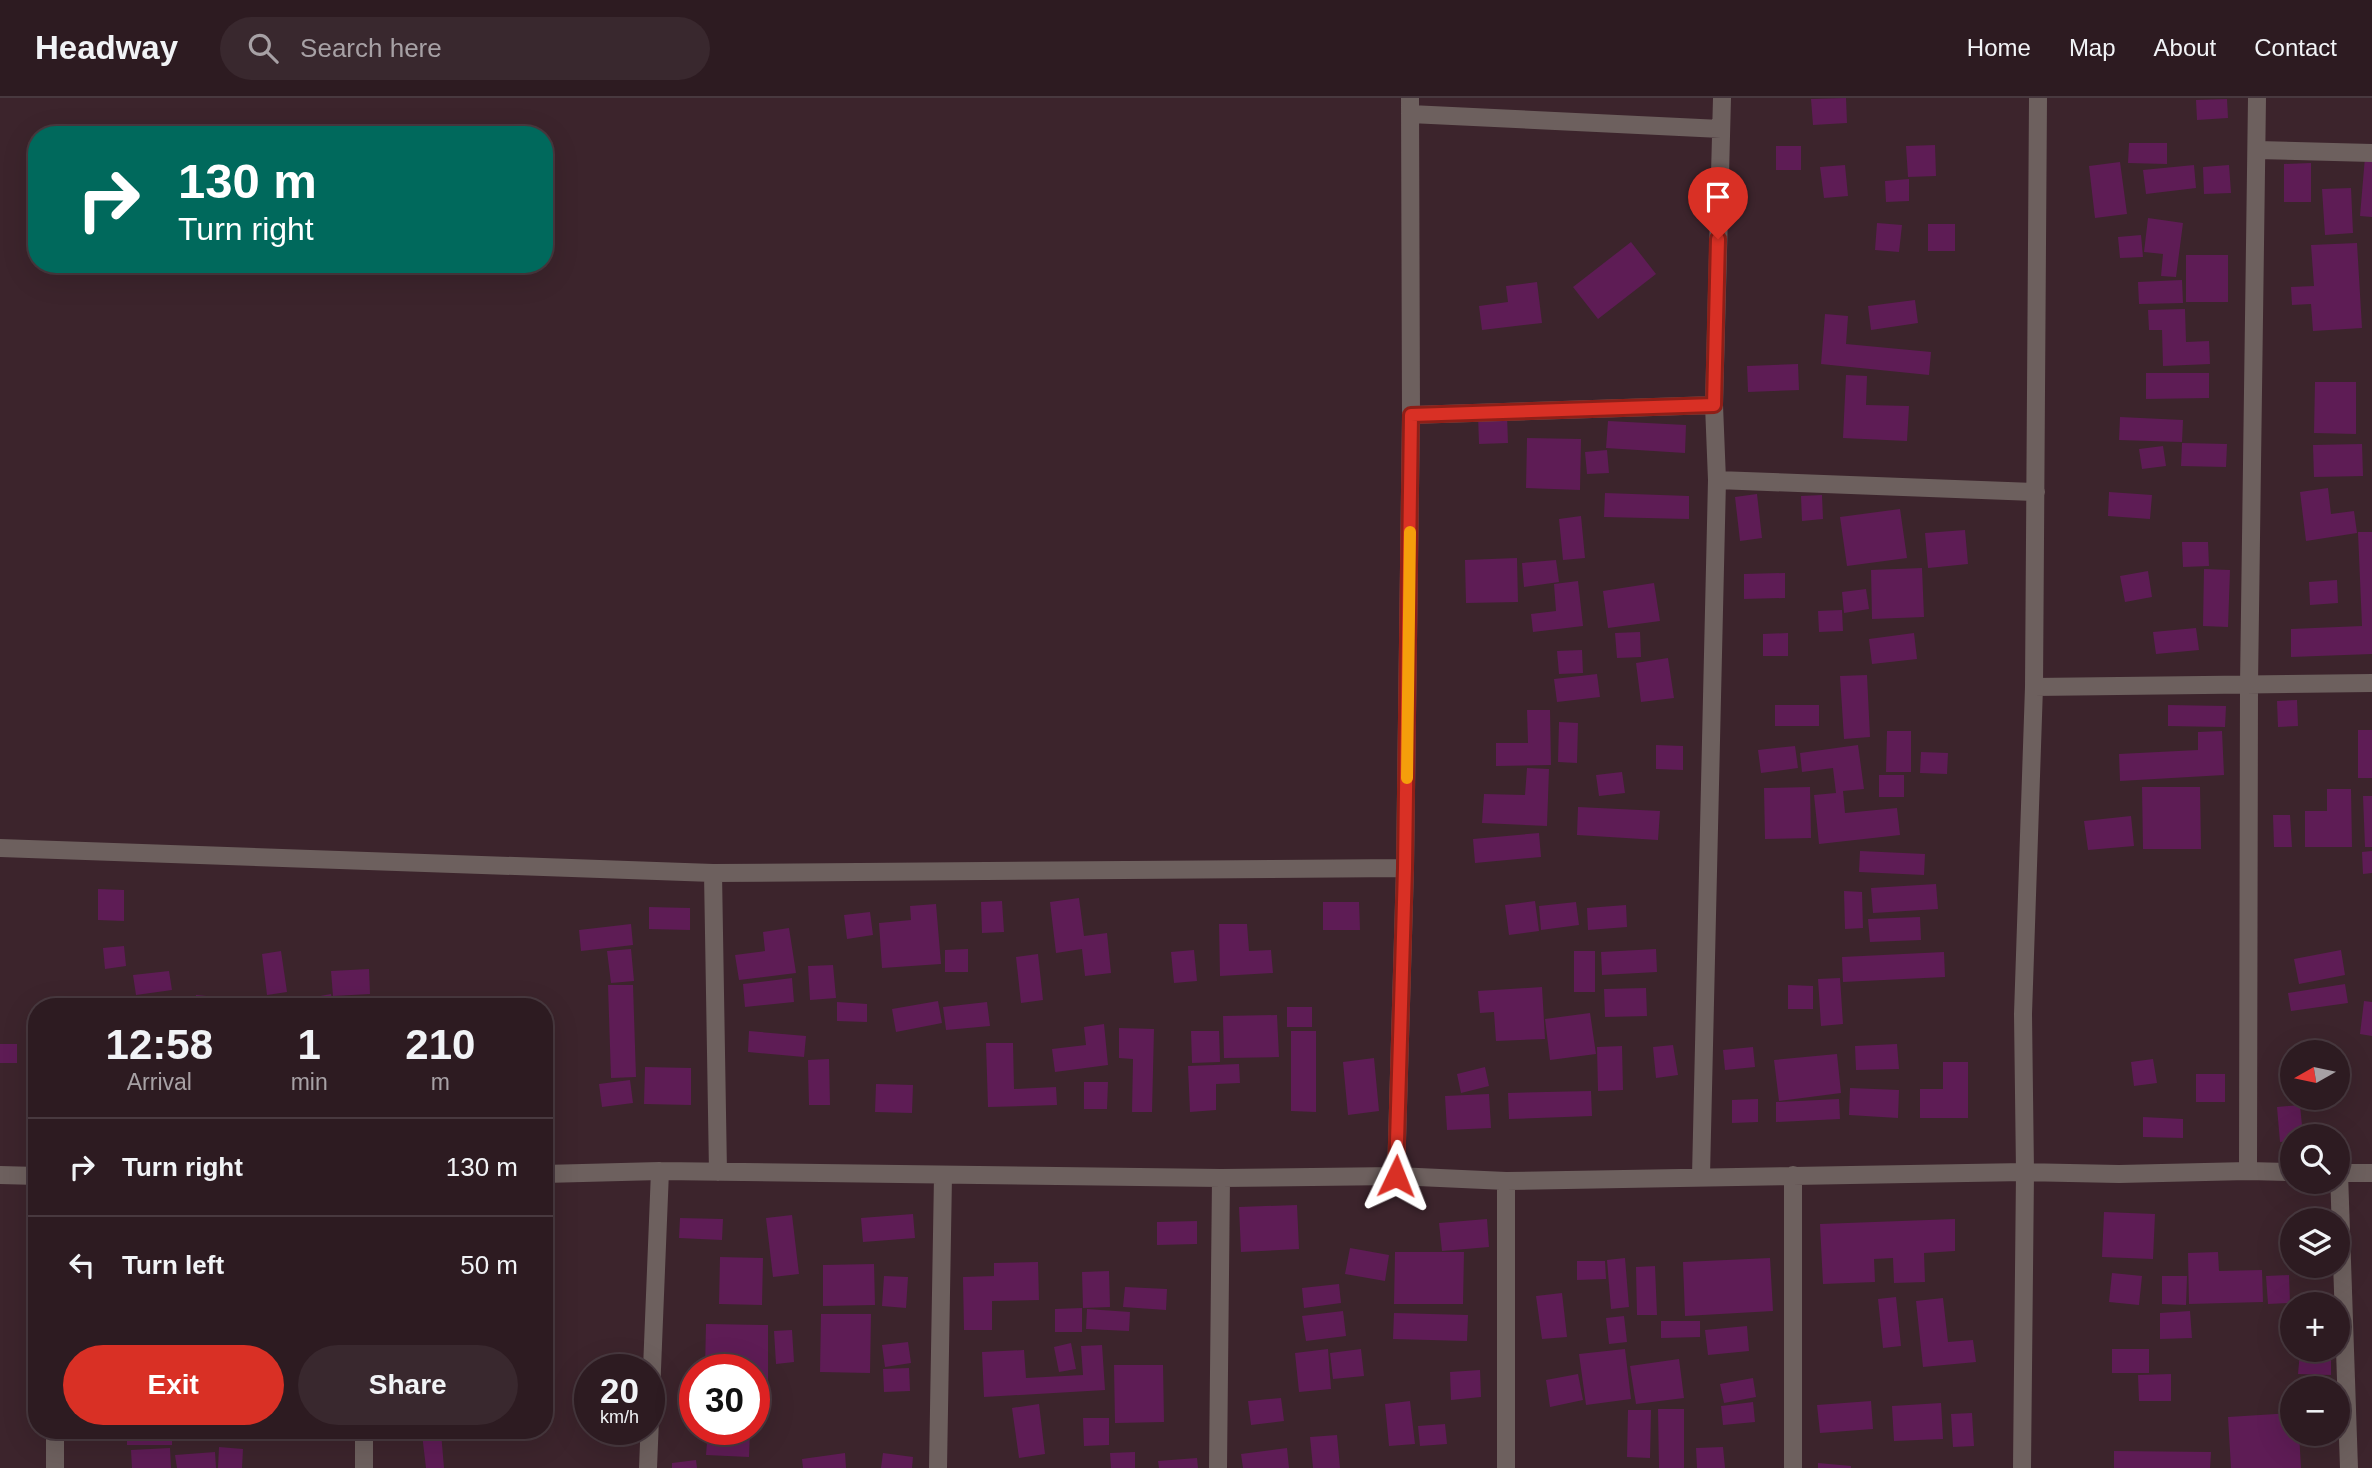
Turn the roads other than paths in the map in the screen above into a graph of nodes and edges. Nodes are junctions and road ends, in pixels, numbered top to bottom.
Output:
1 (1722, 98) edge
2 (2038, 98) edge
3 (2257, 98) edge
4 (1410, 106) edge
5 (1721, 129) junction
6 (2257, 150) junction
7 (2372, 153) edge
8 (1714, 405) junction
9 (1411, 415) junction
10 (1717, 480) junction
11 (2036, 492) junction
12 (2372, 683) edge
13 (2249, 685) junction
14 (2034, 687) junction
15 (0, 848) edge
16 (1405, 868) junction
17 (713, 873) junction
18 (660, 1171) junction
19 (718, 1171) junction
20 (2248, 1171) junction
21 (2025, 1172) junction
22 (2280, 1172) edge
23 (2350, 1173) edge
24 (2372, 1173) edge
25 (553, 1174) edge
26 (0, 1175) edge
27 (1793, 1175) junction
28 (28, 1176) edge
29 (943, 1176) junction
30 (1396, 1176) junction
31 (1701, 1176) junction
32 (1221, 1178) junction
33 (1506, 1181) junction
34 (2339, 1194) edge
35 (55, 1439) edge
36 (364, 1439) edge
37 (55, 1468) edge
38 (364, 1468) edge
39 (648, 1468) edge
40 (938, 1468) edge
41 (1218, 1468) edge
42 (1506, 1468) edge
43 (1793, 1468) edge
44 (2022, 1468) edge
45 (2349, 1468) edge

1 - 5 street
2 - 11 street
3 - 6 street
4 - 5 street
4 - 9 street
5 - 8 street
6 - 7 street
6 - 13 street
8 - 9 street
8 - 10 street
9 - 16 street
10 - 11 street
10 - 31 street
11 - 14 street
12 - 13 street
13 - 14 street
13 - 20 street
14 - 21 street
15 - 17 street
16 - 17 street
16 - 30 street
17 - 19 street
18 - 19 street
18 - 25 street
18 - 39 street
19 - 29 street
20 - 21 street
20 - 22 street
21 - 27 street
21 - 44 street
23 - 24 street
26 - 28 street
27 - 31 street
27 - 43 street
29 - 32 street
29 - 40 street
30 - 32 street
30 - 33 street
31 - 33 street
32 - 41 street
33 - 42 street
34 - 45 street
35 - 37 street
36 - 38 street

